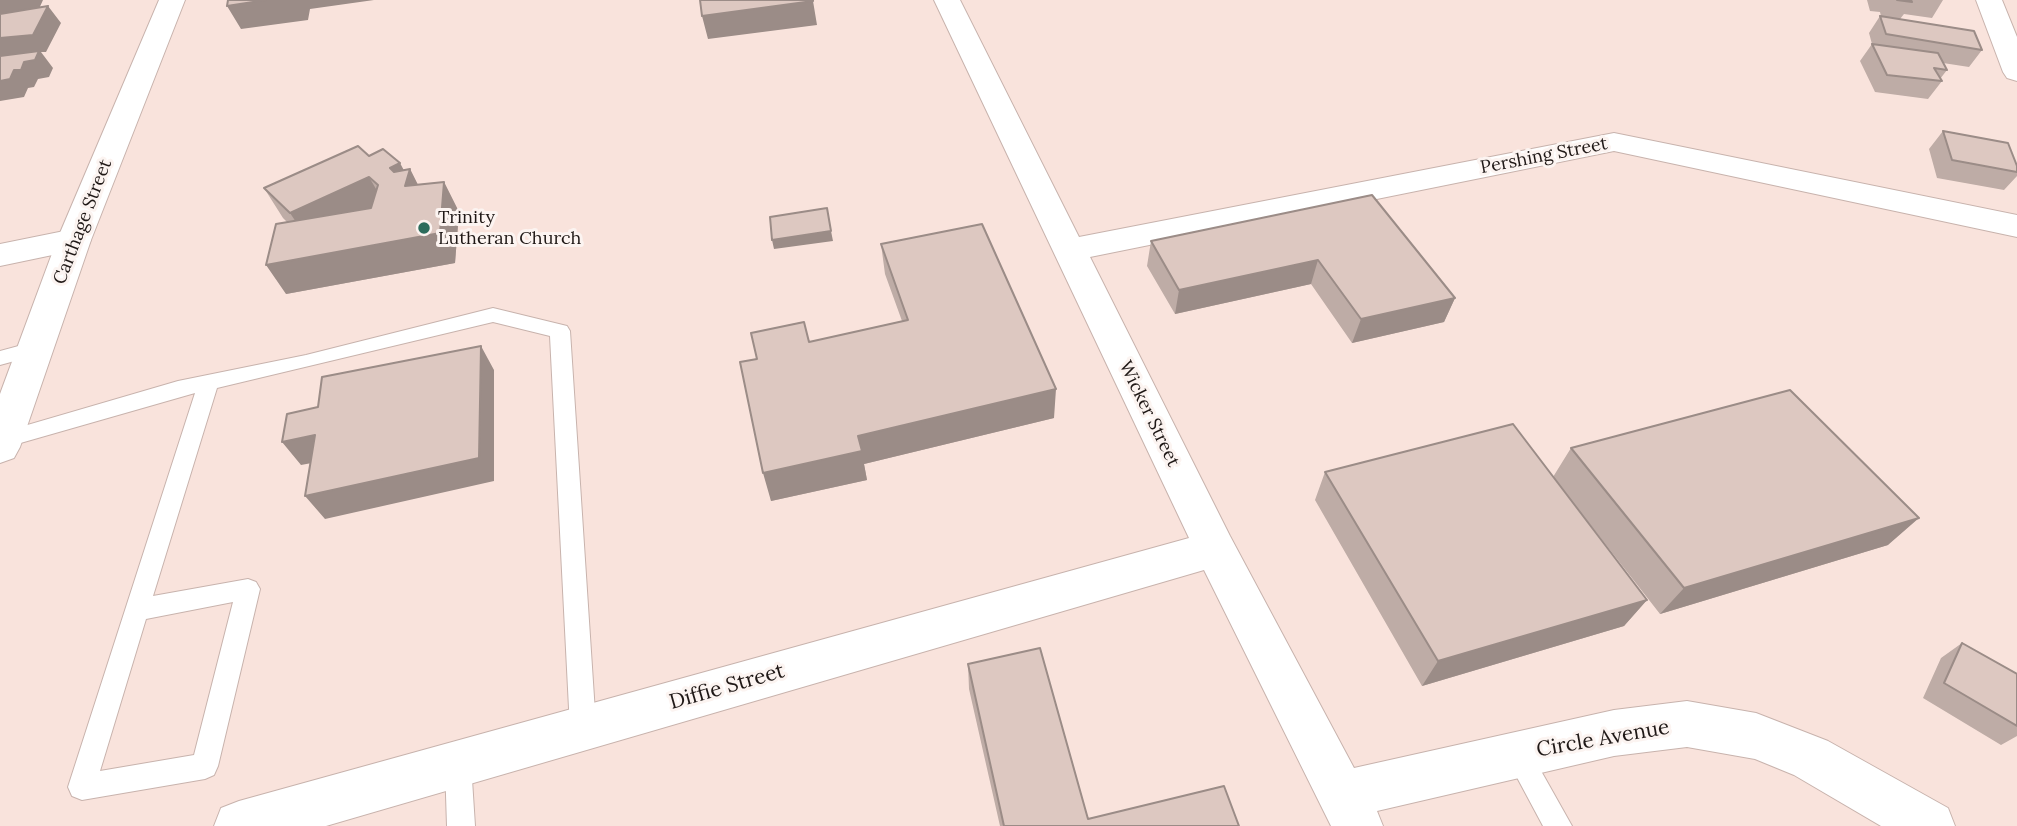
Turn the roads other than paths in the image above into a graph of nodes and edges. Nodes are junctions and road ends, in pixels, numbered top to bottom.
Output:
1 (172, 0) edge
2 (947, 0) edge
3 (1989, 0) edge
4 (2017, 72) edge
5 (2017, 226) edge
6 (74, 240) junction
7 (1069, 250) junction
8 (0, 254) edge
9 (37, 348) junction
10 (0, 358) edge
11 (209, 382) junction
12 (1, 444) edge
13 (1215, 549) junction
14 (137, 610) junction
15 (583, 728) junction
16 (1518, 755) junction
17 (458, 764) junction
18 (1350, 811) edge
19 (239, 826) edge
20 (461, 826) edge
21 (1558, 826) edge
22 (1930, 826) edge

1 - 6 street, Carthage Street
2 - 7 street, Wicker Street
3 - 4 street
5 - 7 street, Pershing Street
6 - 8 street
6 - 9 street, Carthage Street
7 - 13 street, Wicker Street
9 - 10 lane
9 - 12 street, Carthage Street
11 - 12 lane
11 - 14 lane
11 - 15 lane
13 - 15 street, Diffie Street
13 - 18 street, Wicker Street
14 - 14 lane
15 - 17 street, Diffie Street
16 - 18 street, Circle Avenue
16 - 21 lane
16 - 22 street, Circle Avenue
17 - 19 street, Diffie Street
17 - 20 lane

